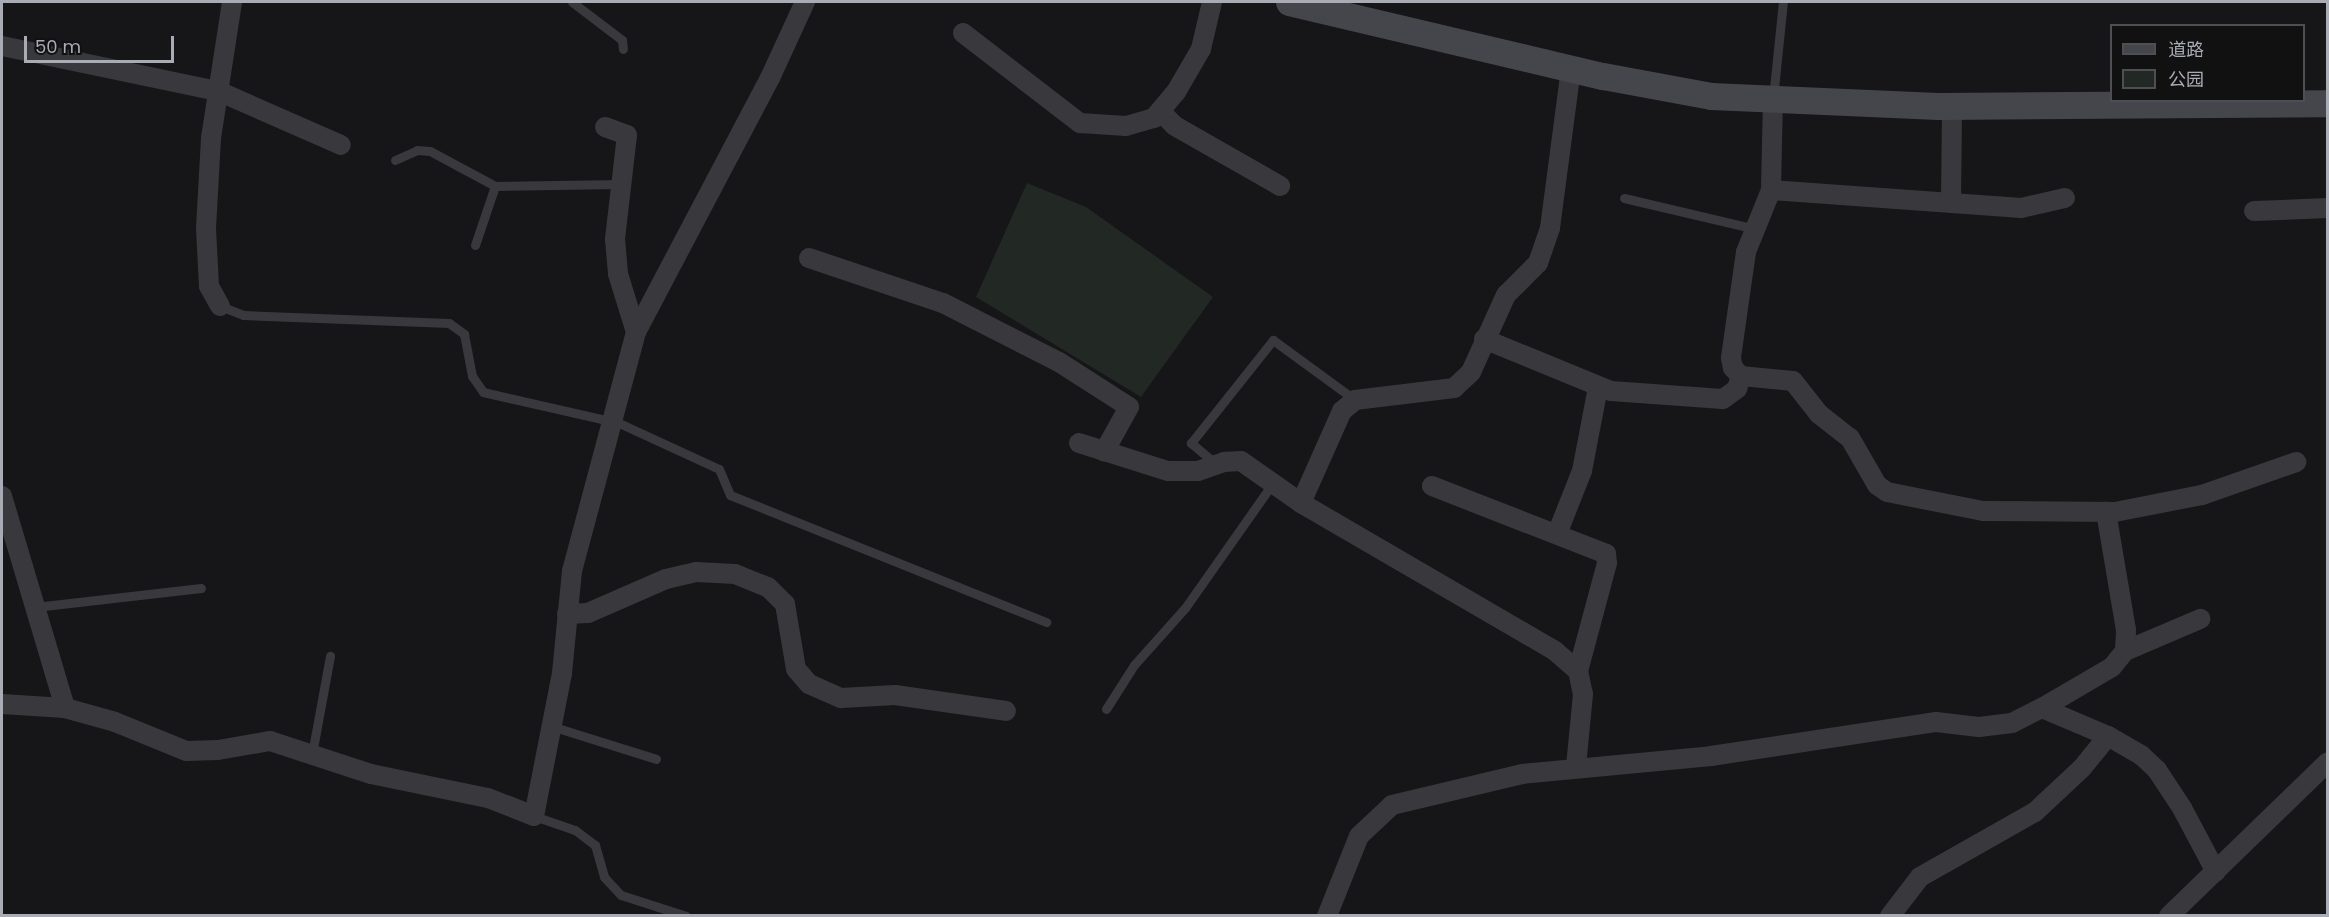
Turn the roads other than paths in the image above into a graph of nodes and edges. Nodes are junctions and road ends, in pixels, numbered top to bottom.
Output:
1 (232, 2) edge
2 (572, 2) edge
3 (805, 2) edge
4 (1212, 2) edge
5 (1288, 2) edge
6 (1783, 2) edge
7 (963, 33) dead end
8 (2, 46) edge
9 (622, 49) dead end
10 (1571, 69) junction
11 (218, 91) junction
12 (1773, 99) junction
13 (2328, 103) edge
14 (1952, 106) junction
15 (1160, 111) junction
16 (605, 127) dead end
17 (341, 145) dead end
18 (395, 160) dead end
19 (621, 184) junction
20 (495, 186) junction
21 (1280, 186) dead end
22 (1771, 190) junction
23 (1624, 198) dead end
24 (2065, 198) dead end
25 (1951, 203) junction
26 (2328, 208) edge
27 (2254, 211) dead end
28 (1756, 229) junction
29 (475, 245) dead end
30 (809, 258) dead end
31 (220, 306) joint
32 (636, 332) junction
33 (1484, 339) junction
34 (1741, 376) junction
35 (1598, 387) junction
36 (1355, 400) junction
37 (610, 421) junction
38 (1079, 443) dead end
39 (1104, 452) junction
40 (2296, 462) dead end
41 (1216, 465) junction
42 (1273, 483) junction
43 (1432, 486) dead end
44 (2, 496) edge
45 (1301, 503) junction
46 (2106, 512) junction
47 (1557, 534) junction
48 (8, 536) edge
49 (201, 588) dead end
50 (34, 607) junction
51 (567, 614) junction
52 (2200, 619) dead end
53 (1046, 622) dead end
54 (2124, 651) junction
55 (330, 656) dead end
56 (1578, 670) junction
57 (2, 704) edge
58 (65, 708) junction
59 (2042, 708) junction
60 (1106, 709) dead end
61 (1006, 711) dead end
62 (551, 726) junction
63 (2108, 736) junction
64 (312, 754) junction
65 (656, 759) dead end
66 (2328, 762) edge
67 (1576, 766) junction
68 (534, 816) junction
69 (2216, 872) junction
70 (686, 915) edge
71 (1327, 915) edge
72 (1890, 915) edge
73 (2169, 915) edge

1 - 11 street
2 - 9 lane
3 - 32 street
4 - 15 street
5 - 10 street
6 - 12 lane
7 - 15 street
8 - 11 street
10 - 12 street
10 - 33 street
11 - 17 street
11 - 31 street
12 - 14 street
12 - 22 street
13 - 14 street
14 - 25 street
15 - 21 street
16 - 19 street
18 - 20 lane
19 - 20 lane
19 - 32 street
20 - 29 lane
22 - 25 street
22 - 28 street
23 - 28 lane
24 - 25 street
26 - 27 street
28 - 34 street
30 - 39 street
31 - 37 lane
32 - 37 street
33 - 35 street
33 - 36 street
34 - 35 street
34 - 46 street
35 - 47 street
36 - 41 lane
36 - 45 street
37 - 51 street
37 - 53 lane
38 - 39 street
39 - 41 street
40 - 46 street
41 - 42 street
42 - 45 street
42 - 60 lane
43 - 47 street
44 - 48 street
45 - 56 street
46 - 54 street
47 - 56 street
48 - 50 street
49 - 50 lane
50 - 58 street
51 - 61 street
51 - 62 street
52 - 54 street
54 - 59 street
55 - 64 lane
56 - 67 street
57 - 58 street
58 - 64 street
59 - 63 street
59 - 67 street
62 - 65 lane
62 - 68 street
63 - 69 street
63 - 72 street
64 - 68 street
66 - 69 street
67 - 71 street
68 - 70 lane
69 - 73 street

